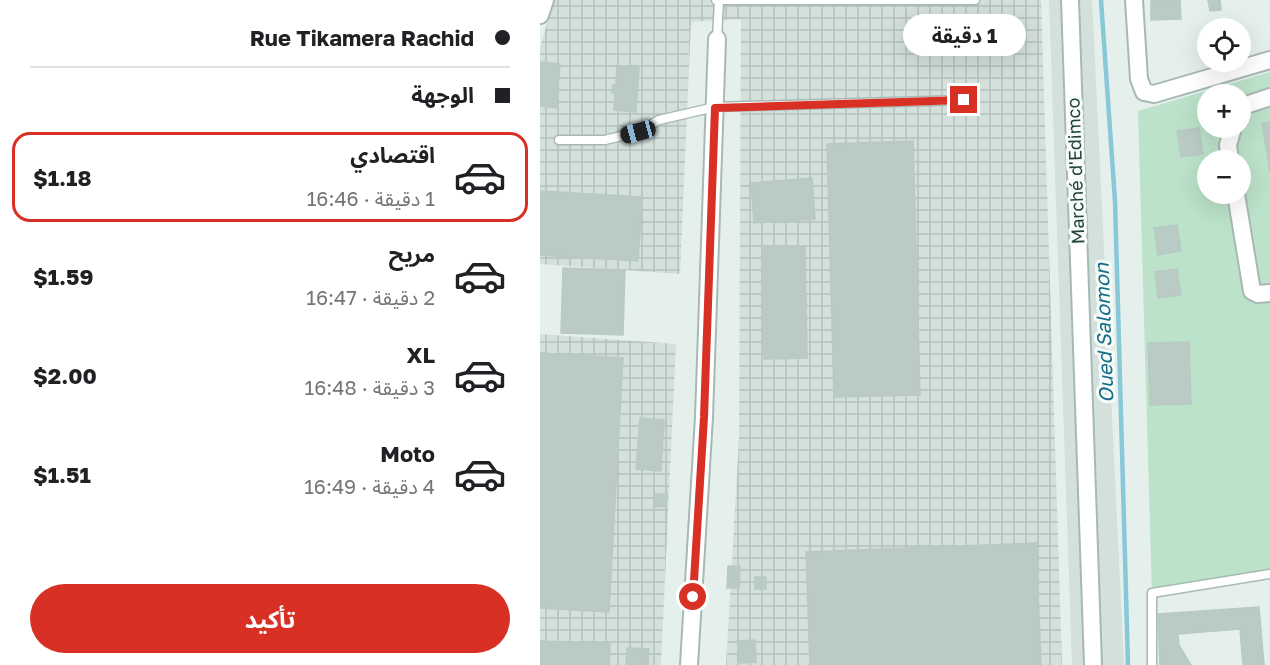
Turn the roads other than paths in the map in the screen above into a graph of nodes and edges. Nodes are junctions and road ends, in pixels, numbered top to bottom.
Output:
1 (544, 0) edge
2 (718, 0) edge
3 (975, 0) edge
4 (1070, 0) edge
5 (1134, 0) edge
6 (874, 1) edge
7 (540, 15) edge
8 (717, 39) joint
9 (1270, 60) edge
10 (1270, 97) edge
11 (964, 100) dead end
12 (1251, 103) edge
13 (715, 108) junction
14 (559, 140) dead end
15 (1238, 204) edge
16 (1270, 293) edge
17 (1270, 574) edge
18 (689, 665) edge
19 (1093, 665) edge
20 (1152, 665) edge

1 - 7 street
2 - 6 lane
2 - 8 lane
3 - 6 lane
4 - 19 street, Marché d'Edimco
5 - 9 street
8 - 13 street
10 - 12 street
11 - 13 lane
13 - 14 lane
13 - 18 street
15 - 16 street
17 - 20 lane

